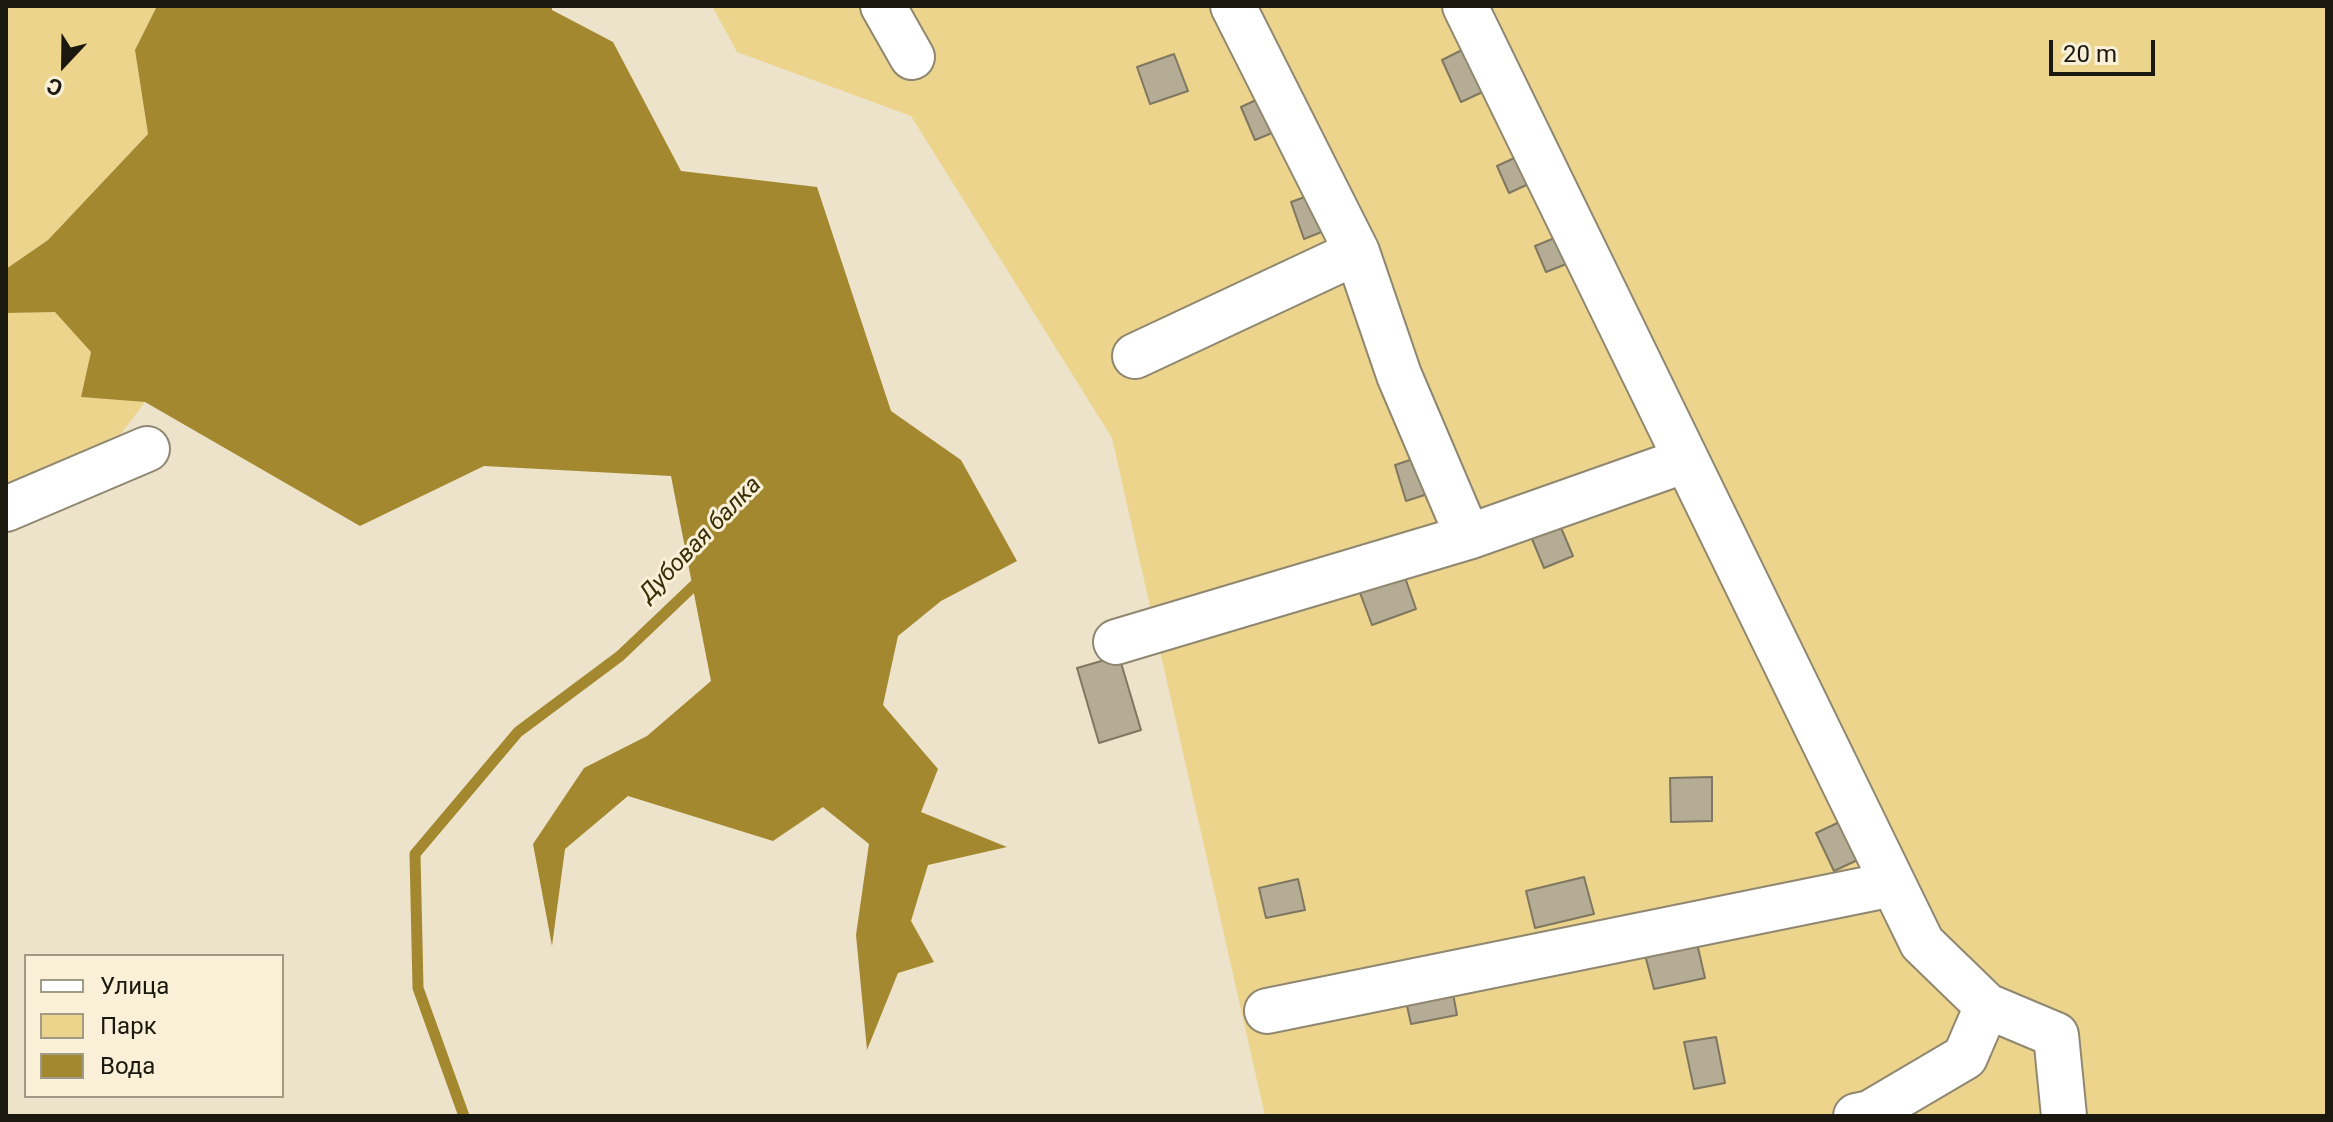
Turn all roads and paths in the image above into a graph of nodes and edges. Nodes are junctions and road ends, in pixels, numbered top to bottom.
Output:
1 (883, 6) edge
2 (1233, 6) edge
3 (1465, 6) edge
4 (912, 57) dead end
5 (1357, 252) junction
6 (1135, 356) dead end
7 (147, 449) dead end
8 (1686, 460) junction
9 (6, 509) edge
10 (1468, 537) junction
11 (1116, 642) dead end
12 (1893, 884) junction
13 (1987, 1006) junction
14 (1267, 1011) dead end
15 (1856, 1116) edge
16 (2064, 1116) edge

1 - 4 street
2 - 5 street
3 - 8 street
5 - 6 street
5 - 10 street
7 - 9 street
8 - 10 street
8 - 12 street
10 - 11 street
12 - 13 street
12 - 14 street
13 - 15 street
13 - 16 street

